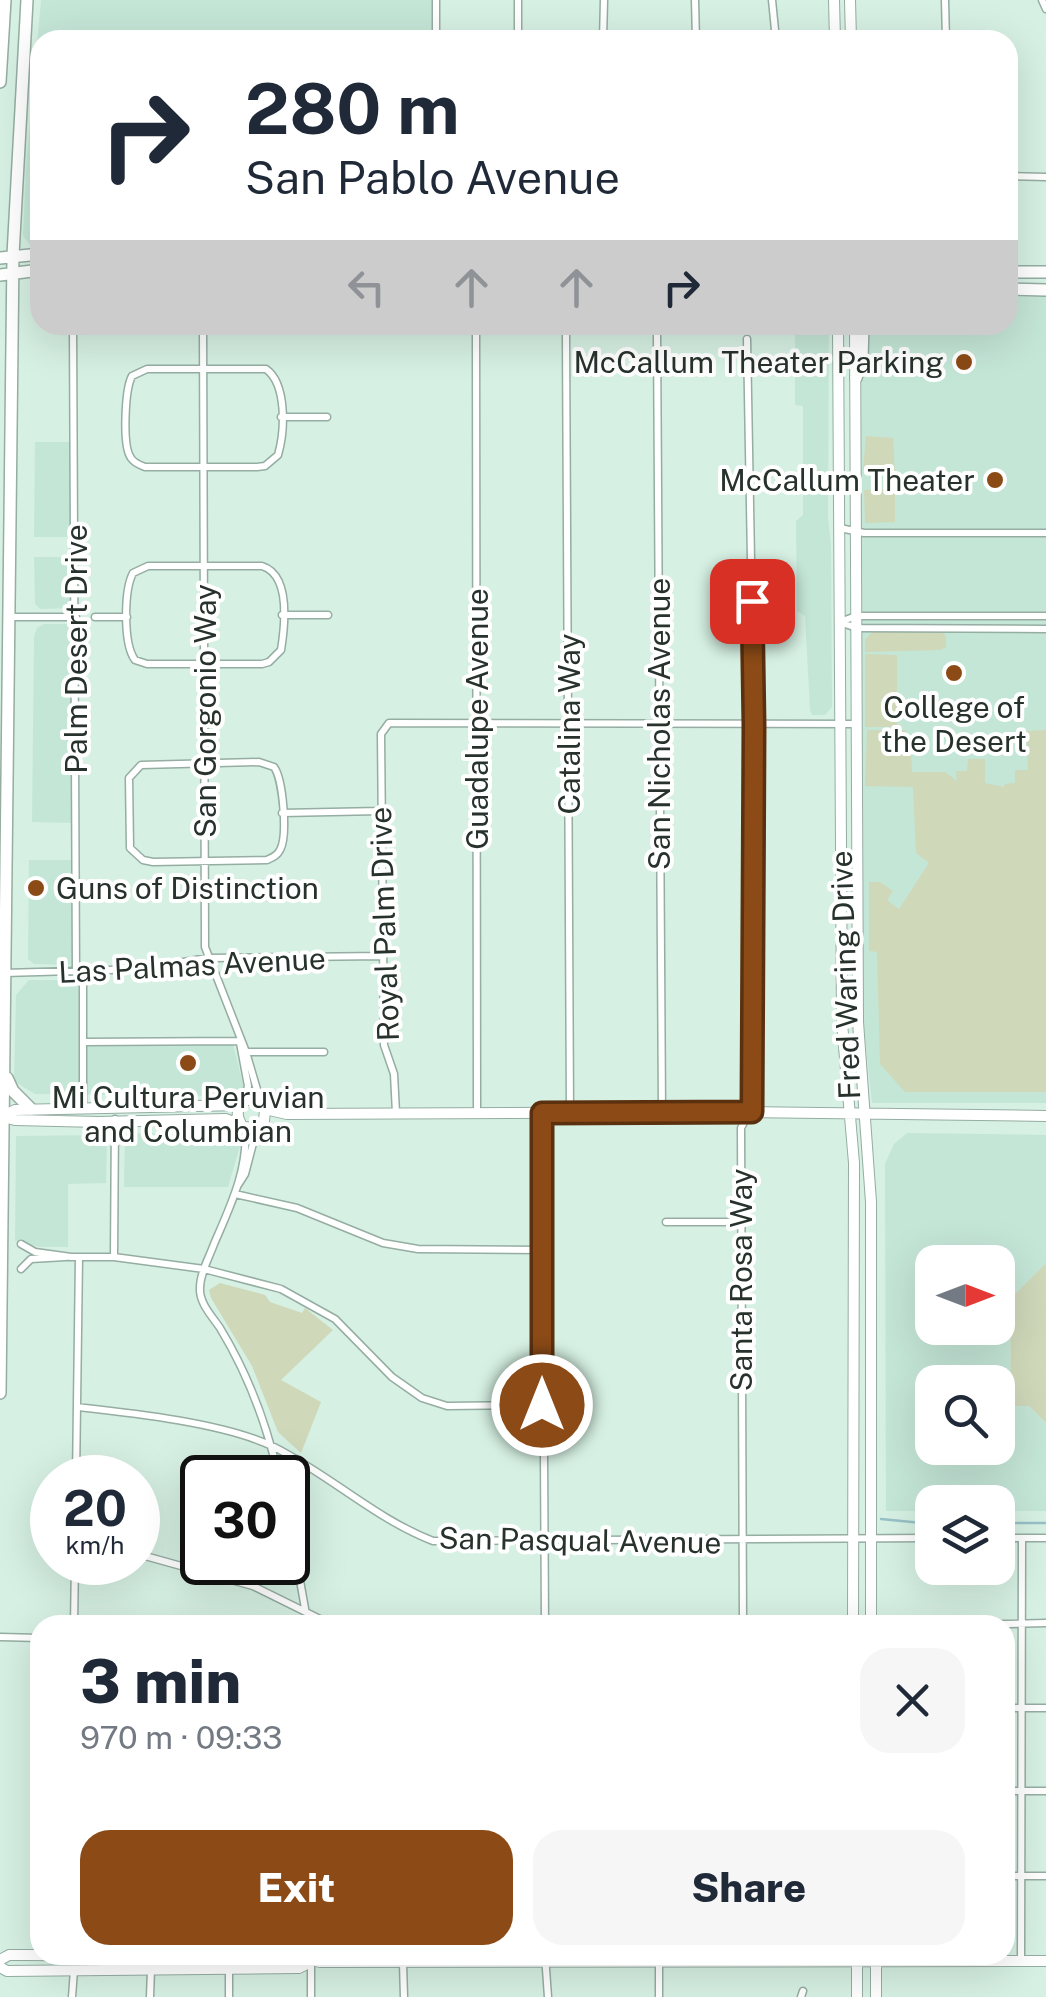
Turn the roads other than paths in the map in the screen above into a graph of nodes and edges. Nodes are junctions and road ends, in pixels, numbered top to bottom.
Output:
1 (5, 0) edge
2 (26, 0) edge
3 (436, 0) edge
4 (518, 0) edge
5 (604, 0) edge
6 (695, 0) edge
7 (772, 0) edge
8 (834, 0) edge
9 (850, 0) edge
10 (945, 0) edge
11 (1042, 0) edge
12 (1046, 9) edge
13 (436, 30) edge
14 (518, 30) edge
15 (603, 30) edge
16 (696, 30) edge
17 (775, 30) edge
18 (835, 30) edge
19 (851, 30) edge
20 (946, 30) edge
21 (0, 82) edge
22 (1018, 176) edge
23 (1046, 177) edge
24 (7, 256) edge
25 (1018, 272) edge
26 (1046, 272) edge
27 (7, 274) edge
28 (1018, 289) edge
29 (1046, 290) edge
30 (73, 335) edge
31 (203, 335) edge
32 (476, 335) edge
33 (566, 335) dead end
34 (656, 335) dead end
35 (838, 335) edge
36 (860, 335) edge
37 (747, 339) dead end
38 (204, 369) junction
39 (856, 378) joint
40 (280, 417) junction
41 (326, 417) dead end
42 (204, 467) junction
43 (840, 528) junction
44 (856, 532) junction
45 (1046, 532) edge
46 (204, 566) junction
47 (4, 614) edge
48 (328, 614) dead end
49 (282, 615) junction
50 (76, 616) junction
51 (128, 616) junction
52 (1046, 616) edge
53 (95, 617) dead end
54 (840, 622) junction
55 (856, 622) junction
56 (1046, 629) edge
57 (204, 664) junction
58 (0, 705) edge
59 (0, 720) edge
60 (477, 724) junction
61 (841, 724) junction
62 (857, 724) junction
63 (570, 726) junction
64 (659, 726) junction
65 (754, 726) junction
66 (0, 762) edge
67 (205, 763) junction
68 (6, 785) junction
69 (380, 811) junction
70 (282, 813) junction
71 (205, 861) junction
72 (381, 956) junction
73 (207, 958) junction
74 (4, 973) junction
75 (80, 973) junction
76 (83, 1042) junction
77 (240, 1042) junction
78 (246, 1052) junction
79 (324, 1052) dead end
80 (4, 1072) junction
81 (243, 1102) junction
82 (116, 1108) junction
83 (31, 1109) junction
84 (83, 1109) junction
85 (752, 1112) junction
86 (396, 1113) junction
87 (477, 1113) junction
88 (542, 1113) junction
89 (570, 1113) junction
90 (662, 1113) junction
91 (849, 1113) junction
92 (865, 1113) junction
93 (2, 1116) edge
94 (1046, 1116) edge
95 (256, 1119) junction
96 (115, 1122) junction
97 (236, 1190) junction
98 (666, 1222) dead end
99 (742, 1222) junction
100 (21, 1244) dead end
101 (542, 1250) junction
102 (75, 1257) junction
103 (114, 1257) junction
104 (21, 1268) dead end
105 (204, 1269) junction
106 (0, 1394) edge
107 (542, 1405) junction
108 (77, 1407) junction
109 (272, 1446) junction
110 (76, 1455) edge
111 (274, 1455) edge
112 (915, 1538) edge
113 (1015, 1538) edge
114 (1022, 1538) junction
115 (1046, 1538) edge
116 (853, 1539) junction
117 (872, 1539) junction
118 (544, 1541) junction
119 (742, 1542) junction
120 (160, 1559) edge
121 (75, 1585) edge
122 (302, 1585) edge
123 (307, 1610) junction
124 (74, 1615) edge
125 (307, 1615) edge
126 (315, 1615) edge
127 (545, 1615) edge
128 (742, 1615) edge
129 (853, 1615) edge
130 (870, 1615) edge
131 (1015, 1622) edge
132 (1022, 1622) junction
133 (1046, 1623) edge
134 (0, 1637) edge
135 (30, 1638) edge
136 (1015, 1708) edge
137 (1022, 1708) junction
138 (1046, 1708) edge
139 (1015, 1791) edge
140 (1022, 1791) junction
141 (1046, 1791) edge
142 (1015, 1876) edge
143 (1020, 1876) junction
144 (1046, 1876) edge
145 (30, 1956) edge
146 (1015, 1961) edge
147 (1022, 1961) junction
148 (1046, 1961) edge
149 (0, 1963) edge
150 (43, 1965) edge
151 (80, 1965) edge
152 (303, 1965) edge
153 (311, 1965) edge
154 (403, 1965) edge
155 (546, 1965) edge
156 (659, 1965) edge
157 (857, 1965) edge
158 (876, 1965) edge
159 (229, 1968) junction
160 (75, 1969) junction
161 (151, 1969) junction
162 (36, 1971) junction
163 (72, 1997) edge
164 (150, 1997) edge
165 (229, 1997) edge
166 (311, 1997) edge
167 (404, 1997) edge
168 (548, 1997) edge
169 (658, 1997) edge
170 (857, 1997) edge
171 (876, 1997) edge

1 - 21 main road
2 - 24 main road
3 - 13 street
4 - 14 street
5 - 15 street
6 - 16 street
7 - 17 street
8 - 18 main road
9 - 19 main road
10 - 20 street
11 - 12 street
22 - 23 street
24 - 27 main road
25 - 26 main road
27 - 47 main road
28 - 29 main road
30 - 50 street, Palm Desert Drive
31 - 38 street, San Gorgonio Way
32 - 60 street, Guadalupe Avenue
33 - 63 street, Catalina Way
34 - 64 street, San Nicholas Avenue
35 - 43 main road, Fred Waring Drive
36 - 39 main road
37 - 65 street, Santa Rosa Way
38 - 40 street
38 - 42 street, San Gorgonio Way
38 - 42 street
39 - 44 main road, Fred Waring Drive
40 - 41 street
40 - 42 street
42 - 46 street, San Gorgonio Way
43 - 44 street
43 - 54 main road, Fred Waring Drive
44 - 45 street
44 - 55 main road, Fred Waring Drive
46 - 49 street
46 - 51 street
46 - 57 street, San Gorgonio Way
47 - 50 street
47 - 68 main road
48 - 49 street
49 - 57 street
50 - 75 street, Palm Desert Drive
51 - 53 street
51 - 57 street
52 - 55 street
54 - 55 street
54 - 61 main road, Fred Waring Drive
55 - 56 street
55 - 62 main road, Fred Waring Drive
57 - 67 street, San Gorgonio Way
58 - 59 main road
60 - 63 street
60 - 69 street, Royal Palm Drive
60 - 87 street, Guadalupe Avenue
61 - 62 street
61 - 65 street
61 - 91 main road, Fred Waring Drive
62 - 92 main road, Fred Waring Drive
63 - 64 street
63 - 89 street, Catalina Way
64 - 65 street
64 - 90 street, San Nicholas Avenue
65 - 85 street, Santa Rosa Way
66 - 68 main road
67 - 70 street
67 - 71 street, San Gorgonio Way
67 - 71 street
68 - 74 main road
69 - 70 street
69 - 72 street, Royal Palm Drive
70 - 71 street
71 - 73 street, San Gorgonio Way
72 - 73 street, Las Palmas Avenue
72 - 86 street, Royal Palm Drive
73 - 75 street, Las Palmas Avenue
73 - 77 street, San Gorgonio Way
74 - 75 street, Las Palmas Avenue
74 - 80 main road
75 - 76 street, Palm Desert Drive
76 - 77 street
76 - 84 street, Palm Desert Drive
77 - 78 street, San Gorgonio Way
77 - 81 street
78 - 79 street
78 - 95 street, San Gorgonio Way
80 - 83 main road
80 - 93 main road
81 - 82 main road
81 - 95 main road
81 - 95 main road
82 - 84 main road
82 - 96 street
83 - 84 main road
83 - 93 main road
85 - 90 main road
85 - 91 main road
85 - 99 street, Santa Rosa Way
86 - 87 main road
86 - 95 main road
87 - 88 main road
88 - 89 main road
88 - 101 street
89 - 90 main road
91 - 92 main road
91 - 116 main road, Fred Waring Drive
92 - 94 main road
92 - 117 main road, Fred Waring Drive
93 - 96 main road
93 - 106 main road
95 - 96 main road
95 - 97 street
96 - 103 street
97 - 101 street
97 - 105 street
98 - 99 street
99 - 119 street, Santa Rosa Way
100 - 102 street
101 - 107 street
102 - 103 street
102 - 104 street
102 - 108 street
103 - 105 street
105 - 107 street
105 - 109 street
107 - 118 street
108 - 109 street, San Pasqual Avenue
108 - 110 street
109 - 111 street
109 - 118 street, San Pasqual Avenue
112 - 117 street, San Pasqual Avenue
113 - 114 street
114 - 115 street
114 - 132 street
116 - 117 street, San Pasqual Avenue
116 - 119 street, San Pasqual Avenue
116 - 129 main road, Fred Waring Drive
117 - 130 main road, Fred Waring Drive
118 - 119 street, San Pasqual Avenue
118 - 127 street
119 - 128 street, Santa Rosa Way
120 - 123 street
121 - 124 street
122 - 123 street
123 - 125 street
123 - 126 street
131 - 132 street
132 - 133 street
132 - 137 street
134 - 135 street
136 - 137 street
137 - 138 street
137 - 140 street
139 - 140 street
140 - 141 street
140 - 143 street
142 - 143 street
143 - 144 street
143 - 147 street
145 - 149 main road
146 - 147 main road
147 - 148 main road
149 - 162 main road
150 - 162 main road
151 - 160 main road
152 - 159 main road
153 - 166 street
154 - 167 street
155 - 168 street
156 - 169 street
157 - 170 main road
158 - 171 main road
159 - 161 main road
159 - 165 street
160 - 161 main road
160 - 162 main road
160 - 163 street
161 - 164 street

